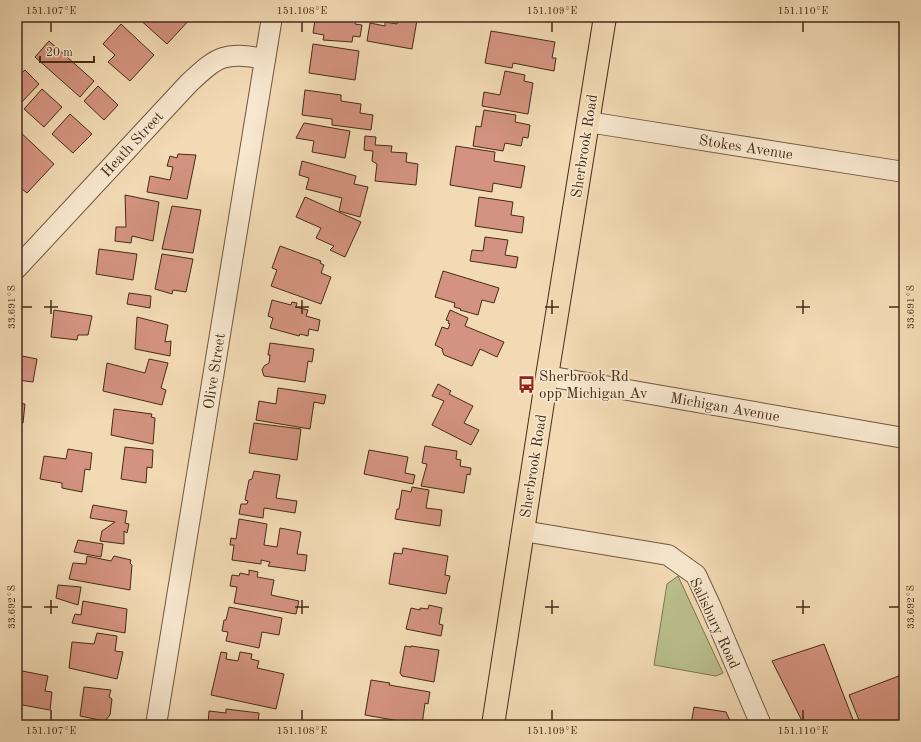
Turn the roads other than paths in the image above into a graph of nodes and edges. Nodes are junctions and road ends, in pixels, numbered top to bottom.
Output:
1 (272, 17) edge
2 (603, 17) edge
3 (265, 60) junction
4 (588, 122) junction
5 (904, 172) edge
6 (17, 268) edge
7 (547, 376) junction
8 (904, 438) edge
9 (523, 531) junction
10 (156, 725) edge
11 (493, 725) edge
12 (761, 725) edge

1 - 3 street, Olive Street
2 - 4 main road, Sherbrook Road
3 - 6 street, Heath Street
3 - 10 street, Olive Street
4 - 5 street, Stokes Avenue
4 - 7 main road, Sherbrook Road
7 - 8 street, Michigan Avenue
7 - 9 main road, Sherbrook Road
9 - 11 main road, Sherbrook Road
9 - 12 street, Salisbury Road

